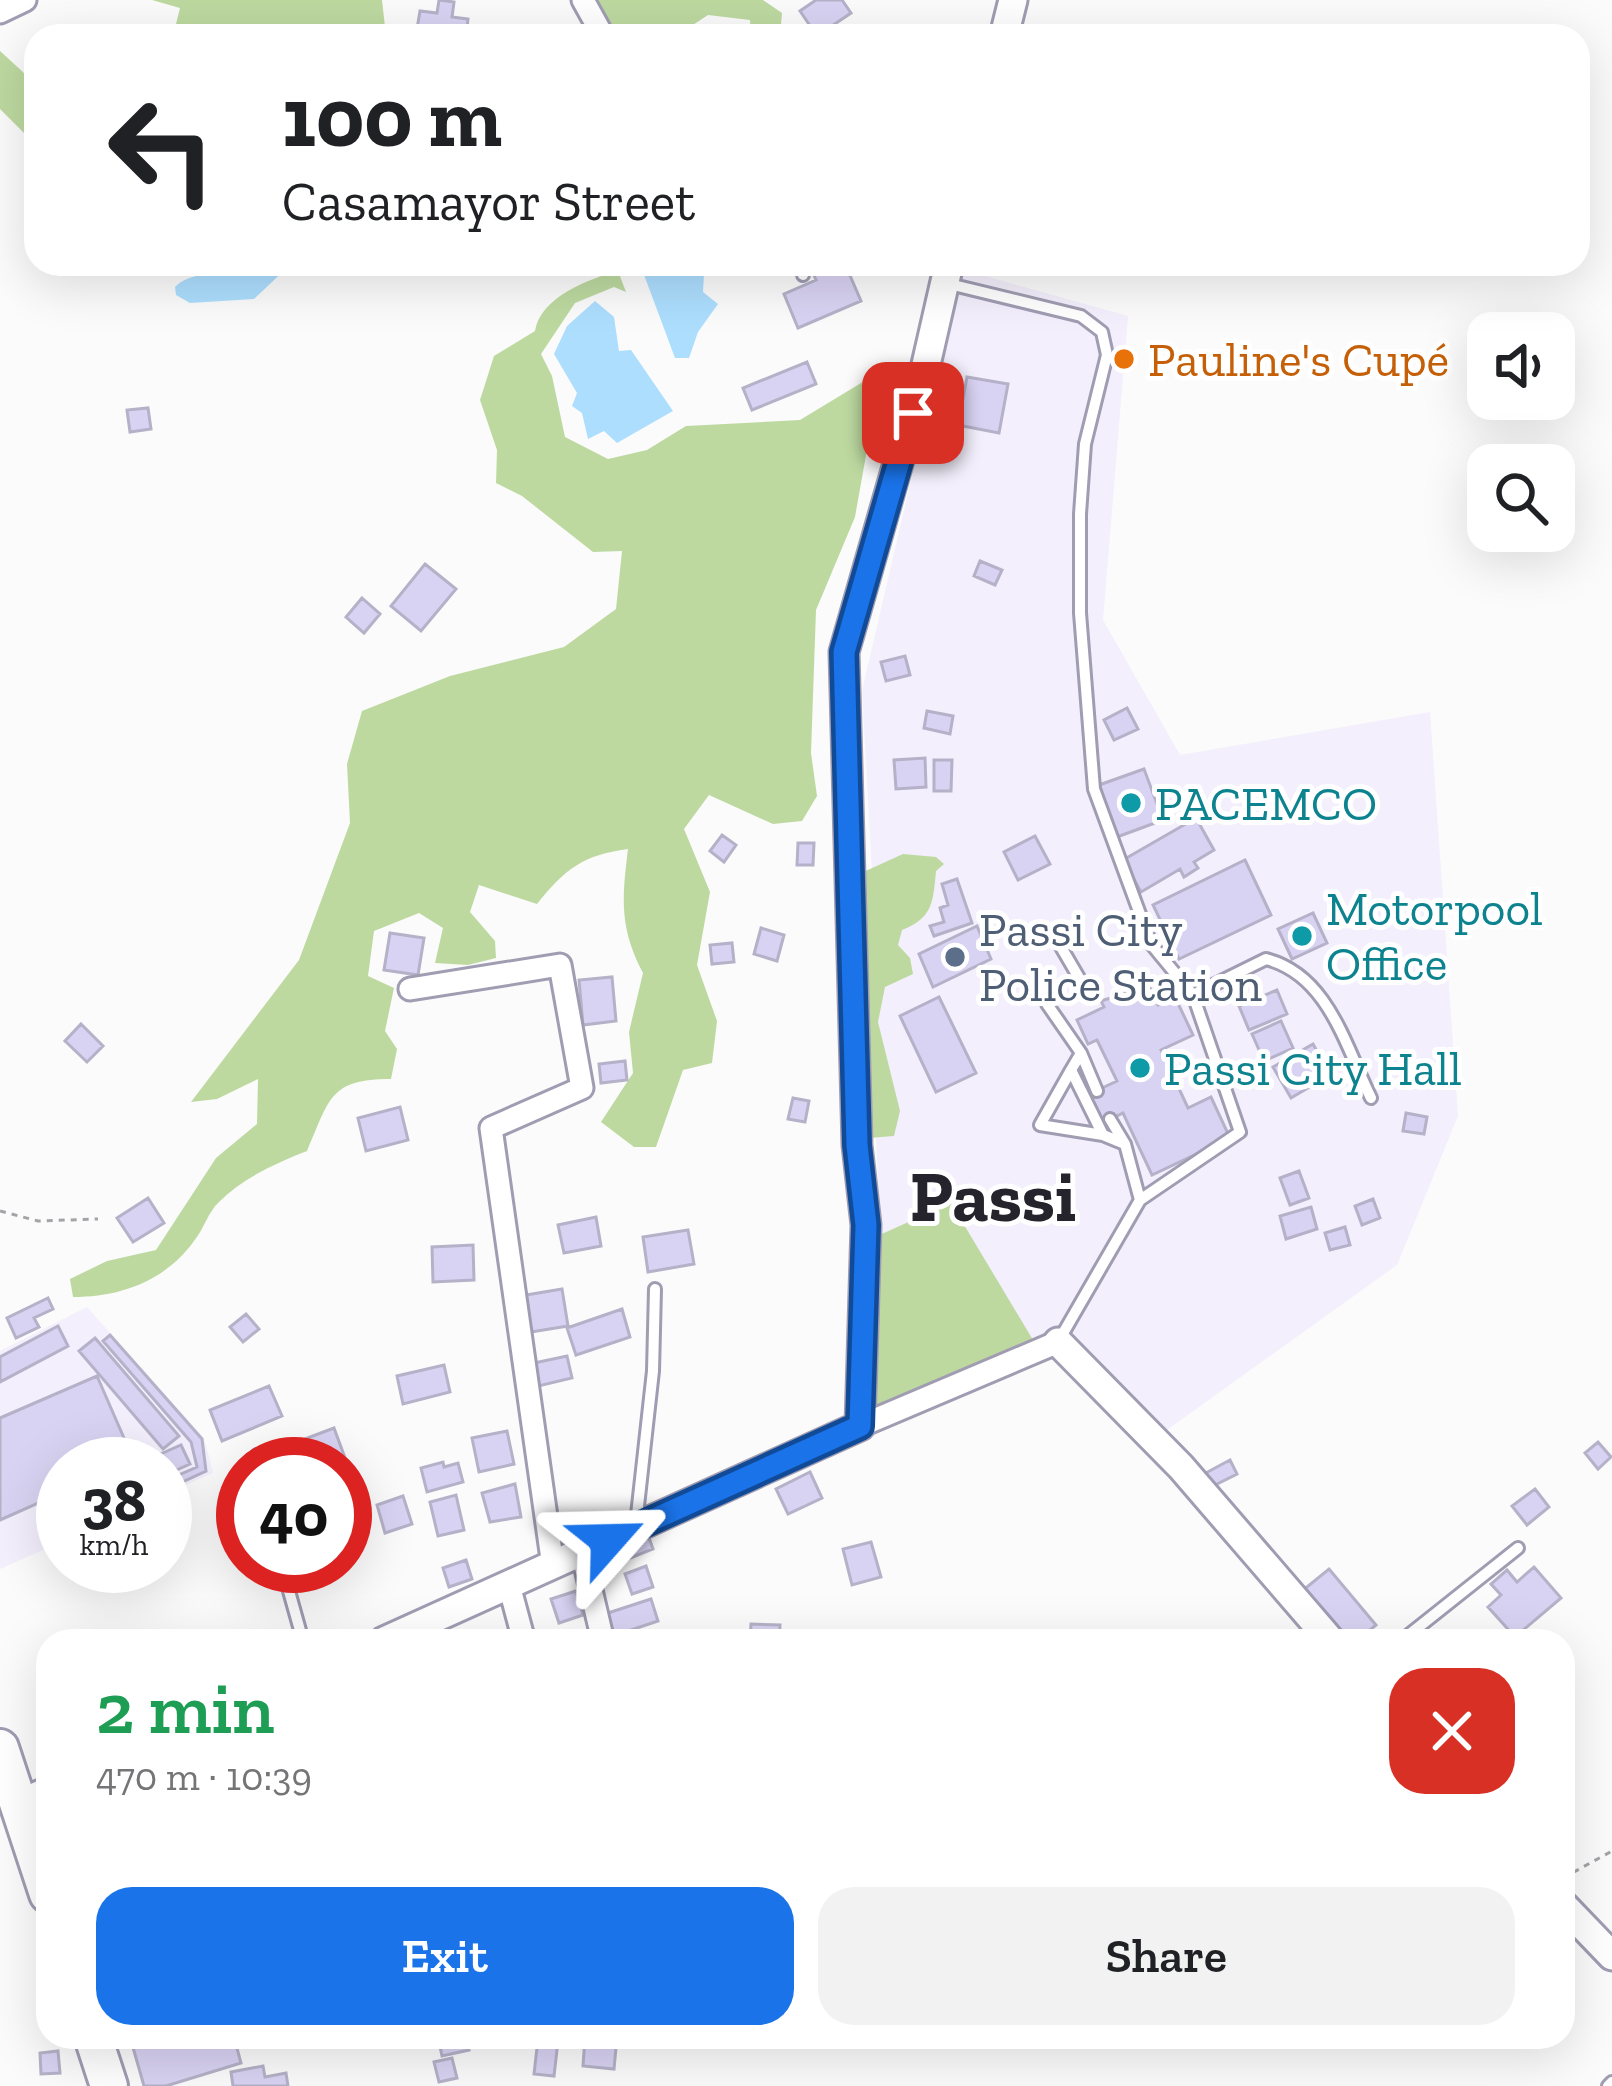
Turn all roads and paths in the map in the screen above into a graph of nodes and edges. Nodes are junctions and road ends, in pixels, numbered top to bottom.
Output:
1 (25, 0) edge
2 (0, 12) edge
3 (945, 276) edge
4 (964, 276) edge
5 (1054, 935) dead end
6 (1082, 983) dead end
7 (410, 989) dead end
8 (1193, 995) junction
9 (1047, 1004) dead end
10 (1082, 1053) junction
11 (1071, 1070) junction
12 (1097, 1091) dead end
13 (1371, 1098) dead end
14 (1110, 1119) dead end
15 (1103, 1135) junction
16 (1125, 1144) junction
17 (1140, 1200) junction
18 (0, 1211) edge
19 (98, 1219) dead end
20 (655, 1289) dead end
21 (1058, 1342) junction
22 (860, 1426) junction
23 (635, 1528) junction
24 (1518, 1548) dead end
25 (581, 1552) junction
26 (553, 1566) junction
27 (509, 1585) junction
28 (290, 1593) edge
29 (300, 1629) edge
30 (411, 1629) edge
31 (521, 1629) edge
32 (600, 1629) edge
33 (1321, 1629) edge
34 (1416, 1629) edge
35 (0, 1748) edge
36 (34, 1797) edge
37 (1612, 1851) edge
38 (1575, 1871) edge
39 (1575, 1917) edge
40 (1612, 1956) edge
41 (97, 2049) edge
42 (109, 2086) edge

1 - 2 street
3 - 22 street
4 - 8 lane
5 - 6 lane
7 - 26 street
8 - 13 lane
8 - 17 lane
9 - 10 lane
10 - 11 lane
10 - 12 lane
11 - 15 lane
11 - 15 lane
14 - 16 lane
15 - 16 lane
16 - 17 lane
17 - 21 lane
18 - 19 path
20 - 23 lane
21 - 22 street
21 - 33 street
22 - 23 street
23 - 25 street
24 - 34 lane
25 - 26 street
25 - 32 street
26 - 27 street
27 - 30 street
27 - 31 street
28 - 29 lane
35 - 36 highway
37 - 38 path
39 - 40 street
41 - 42 highway

